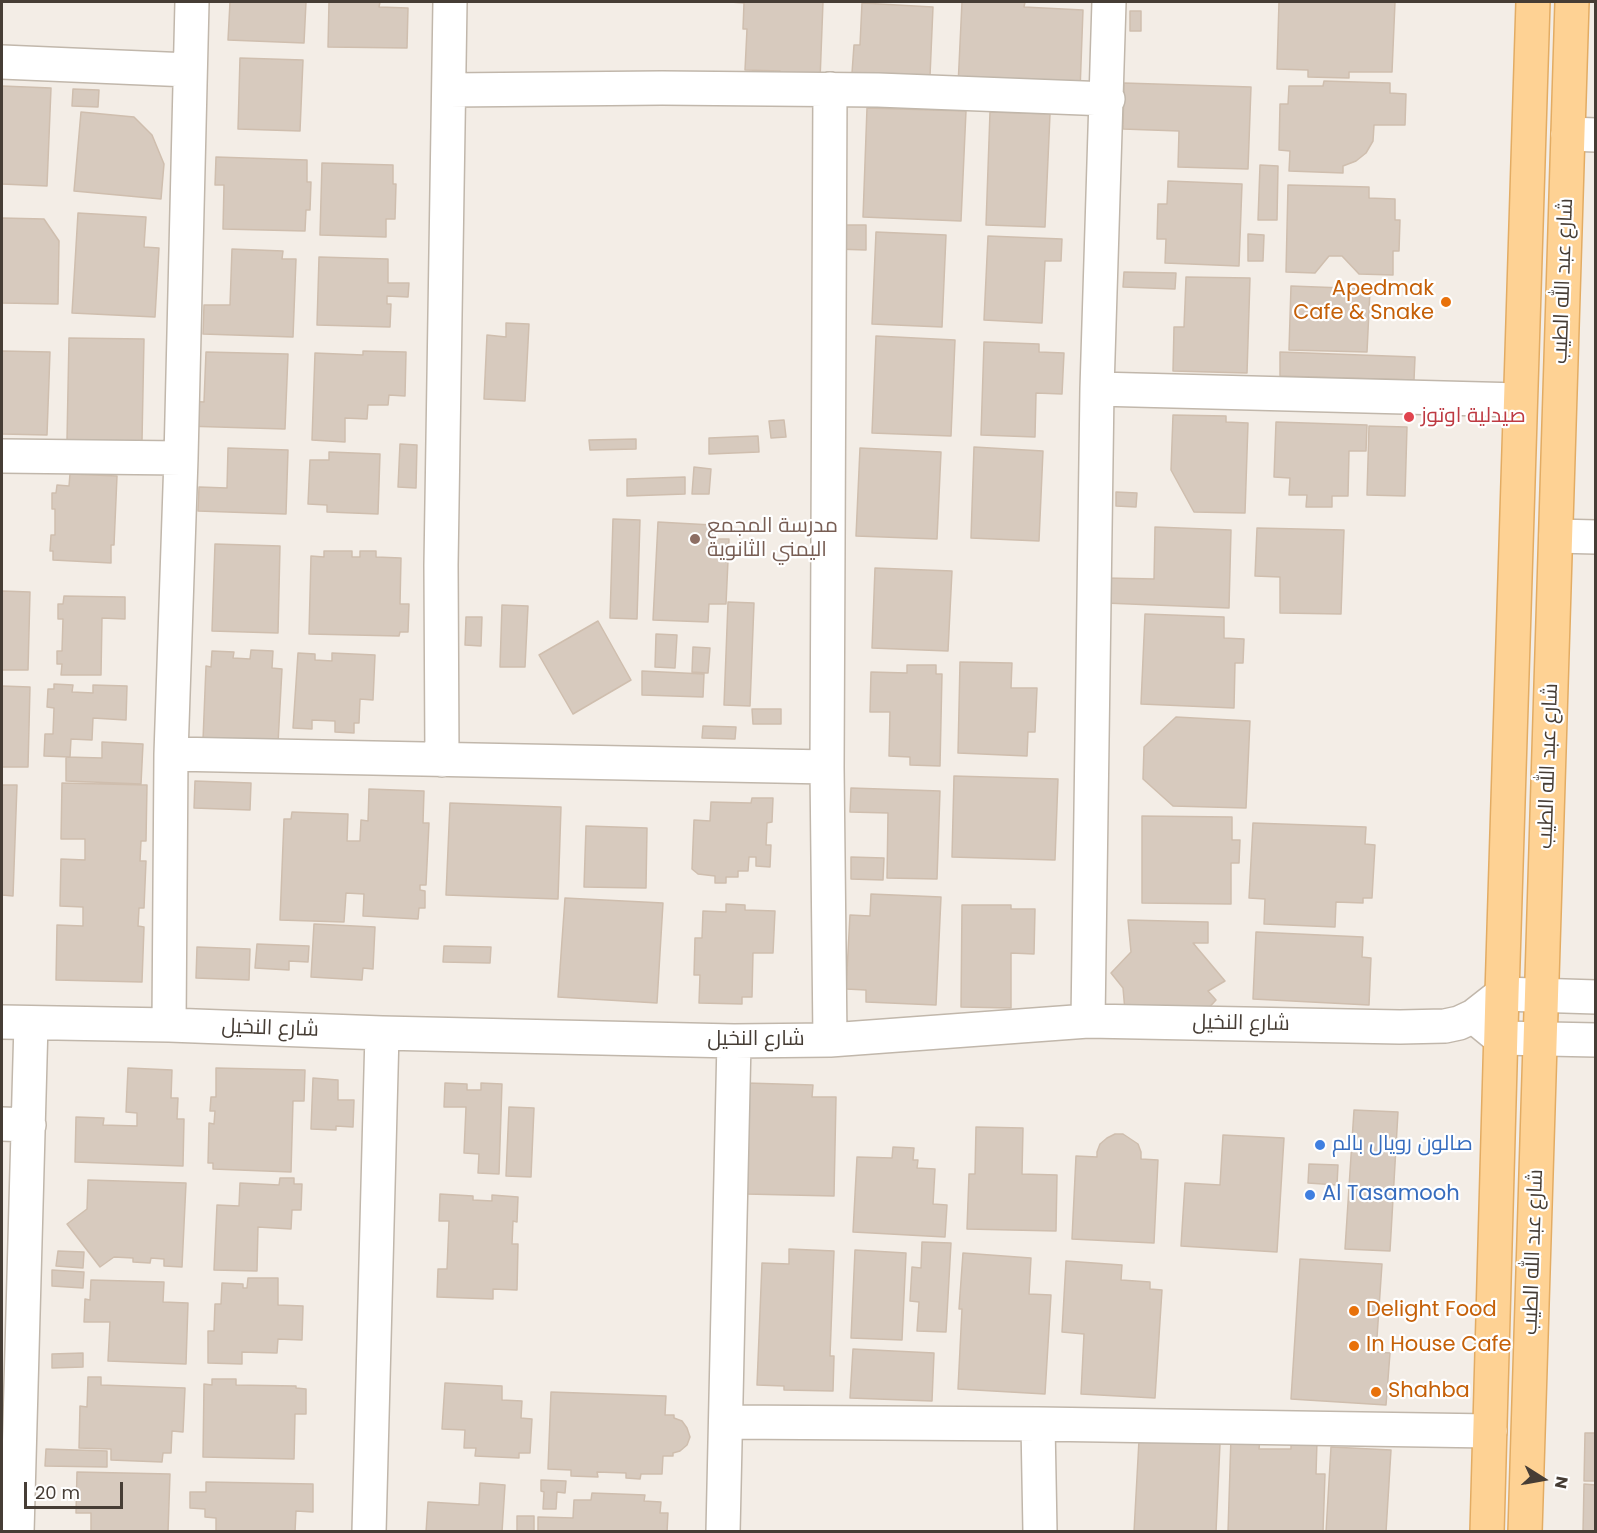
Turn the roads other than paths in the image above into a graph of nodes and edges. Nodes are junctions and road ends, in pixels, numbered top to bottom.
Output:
1 (192, 2) edge
2 (450, 2) edge
3 (1109, 2) edge
4 (1533, 2) edge
5 (1572, 2) edge
6 (2, 62) edge
7 (189, 70) junction
8 (830, 89) junction
9 (449, 90) junction
10 (1107, 99) junction
11 (1582, 135) edge
12 (1097, 388) junction
13 (1520, 400) junction
14 (2, 456) edge
15 (181, 458) junction
16 (1556, 536) junction
17 (1596, 537) edge
18 (171, 754) junction
19 (442, 760) junction
20 (827, 767) junction
21 (1502, 994) junction
22 (1541, 995) junction
23 (1596, 997) edge
24 (1473, 1016) junction
25 (1088, 1021) junction
26 (16, 1022) edge
27 (169, 1025) junction
28 (382, 1033) junction
29 (1500, 1038) junction
30 (1540, 1038) junction
31 (830, 1040) junction
32 (1596, 1040) edge
33 (734, 1041) junction
34 (15, 1125) edge
35 (726, 1422) junction
36 (1038, 1424) junction
37 (1490, 1431) junction
38 (17, 1532) edge
39 (369, 1532) edge
40 (723, 1532) edge
41 (1040, 1532) edge
42 (1487, 1532) edge
43 (1526, 1532) edge

1 - 7 street
2 - 9 street
3 - 10 street
4 - 13 main road, شارع عبد الله الطيب
5 - 11 main road, شارع عبد الله الطيب
6 - 7 street
7 - 15 street
8 - 9 street
8 - 10 street
8 - 20 street
9 - 19 street
10 - 12 street
11 - 16 main road, شارع عبد الله الطيب
12 - 13 street
12 - 25 street
13 - 21 main road, شارع عبد الله الطيب
14 - 15 street
15 - 18 street
16 - 17 street
16 - 22 main road, شارع عبد الله الطيب
18 - 19 street
18 - 27 street
19 - 20 street
20 - 31 street
21 - 22 street
21 - 24 street, شارع النخيل
21 - 29 main road, شارع عبد الله الطيب
22 - 23 street
22 - 30 main road, شارع عبد الله الطيب
24 - 25 street, شارع النخيل
24 - 29 street
25 - 31 street, شارع النخيل
26 - 27 street, شارع النخيل
26 - 34 street
27 - 28 street, شارع النخيل
28 - 33 street, شارع النخيل
28 - 39 street
29 - 30 street
29 - 37 main road, شارع عبد الله الطيب
30 - 32 street
30 - 43 main road, شارع عبد الله الطيب
31 - 33 street, شارع النخيل
33 - 35 street
34 - 38 street
35 - 36 street
35 - 40 street
36 - 37 street
36 - 41 street
37 - 42 main road, شارع عبد الله الطيب

